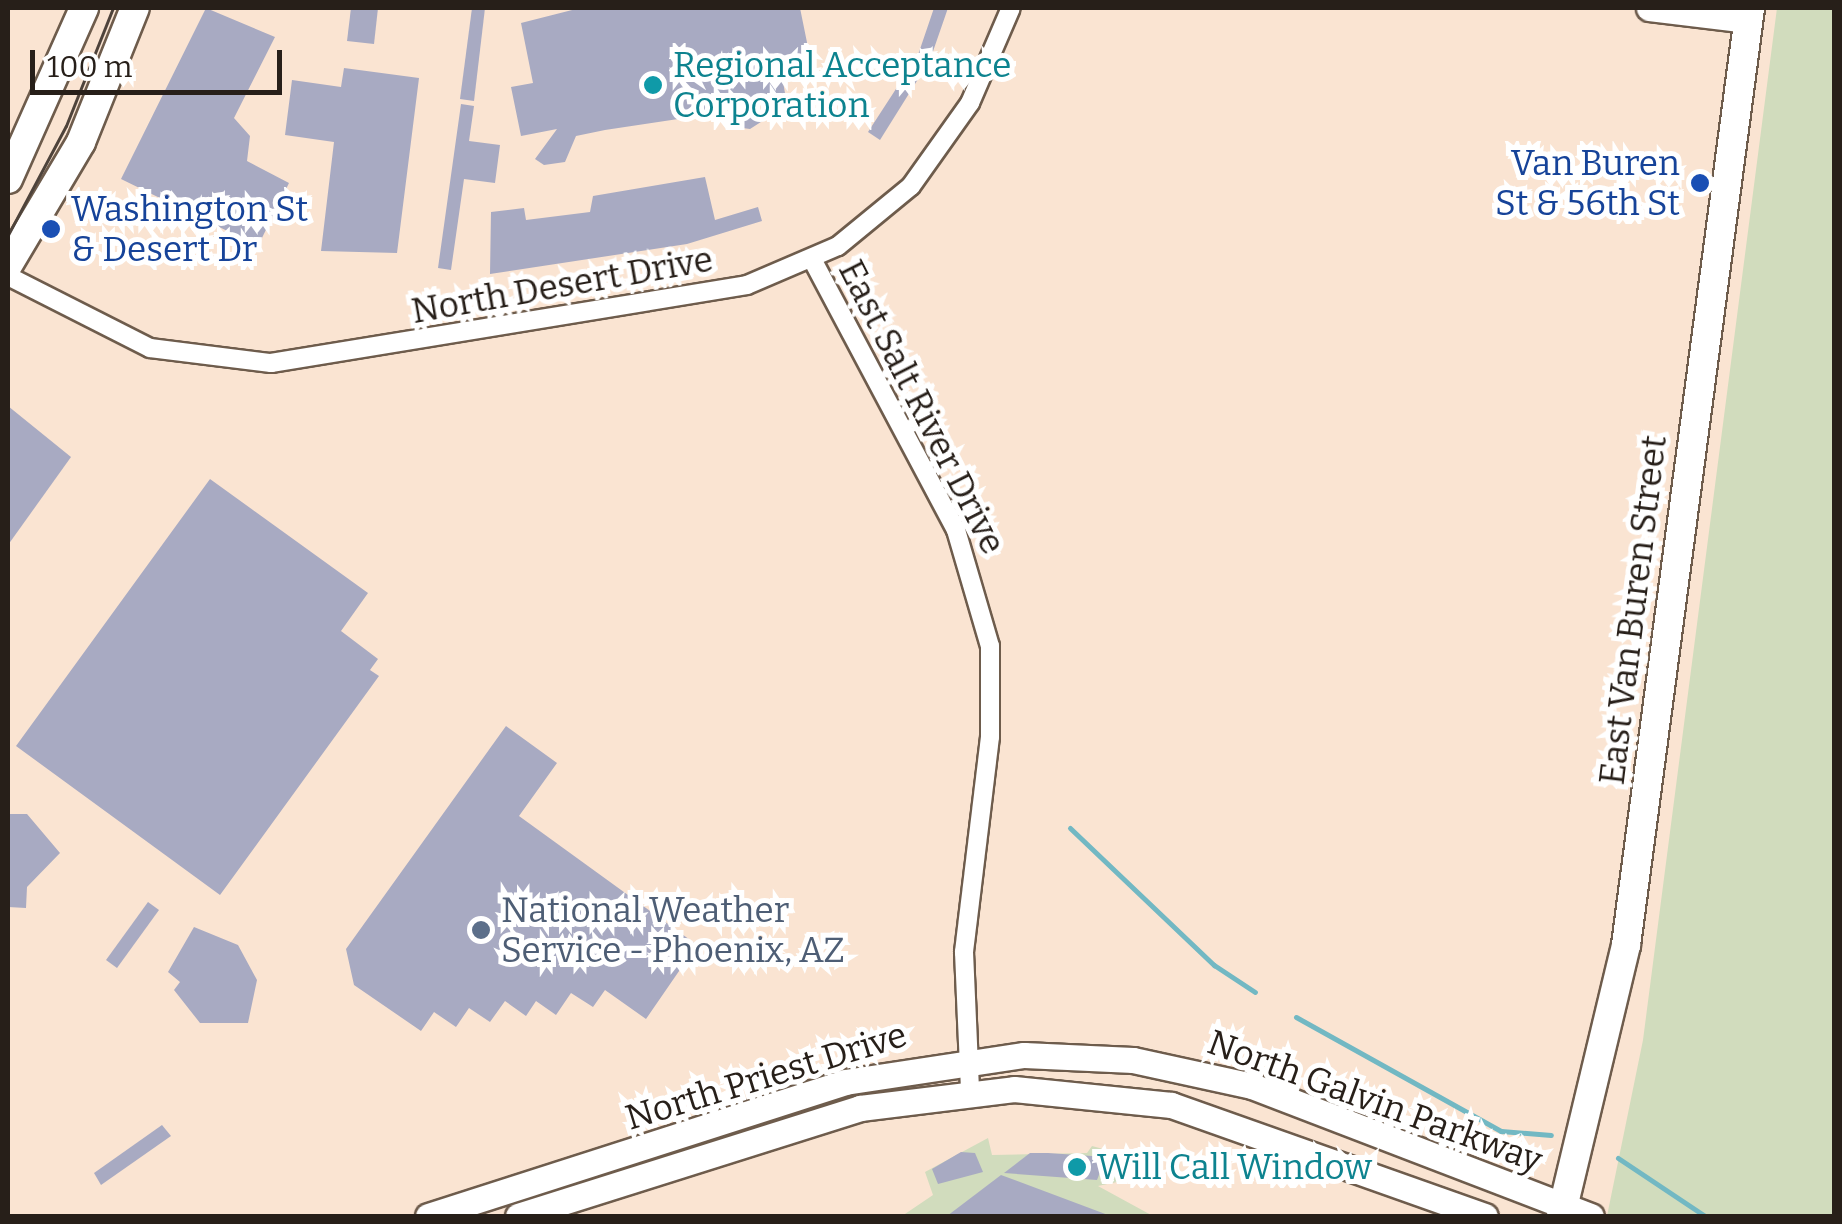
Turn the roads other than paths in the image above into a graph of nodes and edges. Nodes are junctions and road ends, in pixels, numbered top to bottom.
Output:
1 (84, 8) edge
2 (135, 8) edge
3 (1011, 8) edge
4 (1649, 8) edge
5 (1749, 14) edge
6 (8, 178) edge
7 (813, 261) junction
8 (8, 265) edge
9 (8, 276) edge
10 (967, 1058) junction
11 (1133, 1060) joint
12 (970, 1090) junction
13 (1142, 1100) joint
14 (1562, 1211) edge
15 (428, 1216) edge
16 (518, 1216) edge
17 (1485, 1216) edge
18 (1591, 1216) edge

1 - 6 main road
2 - 8 main road
3 - 7 street, North Desert Drive
4 - 5 main road
5 - 14 main road, East Van Buren Street
7 - 9 street, North Desert Drive
7 - 10 street, East Salt River Drive
10 - 11 main road, North Priest Drive
10 - 12 street, East Salt River Drive
10 - 15 main road, North Priest Drive
11 - 14 main road, North Galvin Parkway
12 - 13 main road, North Priest Drive
12 - 16 main road, North Priest Drive
13 - 17 main road, North Galvin Parkway
14 - 18 main road, North Galvin Parkway

